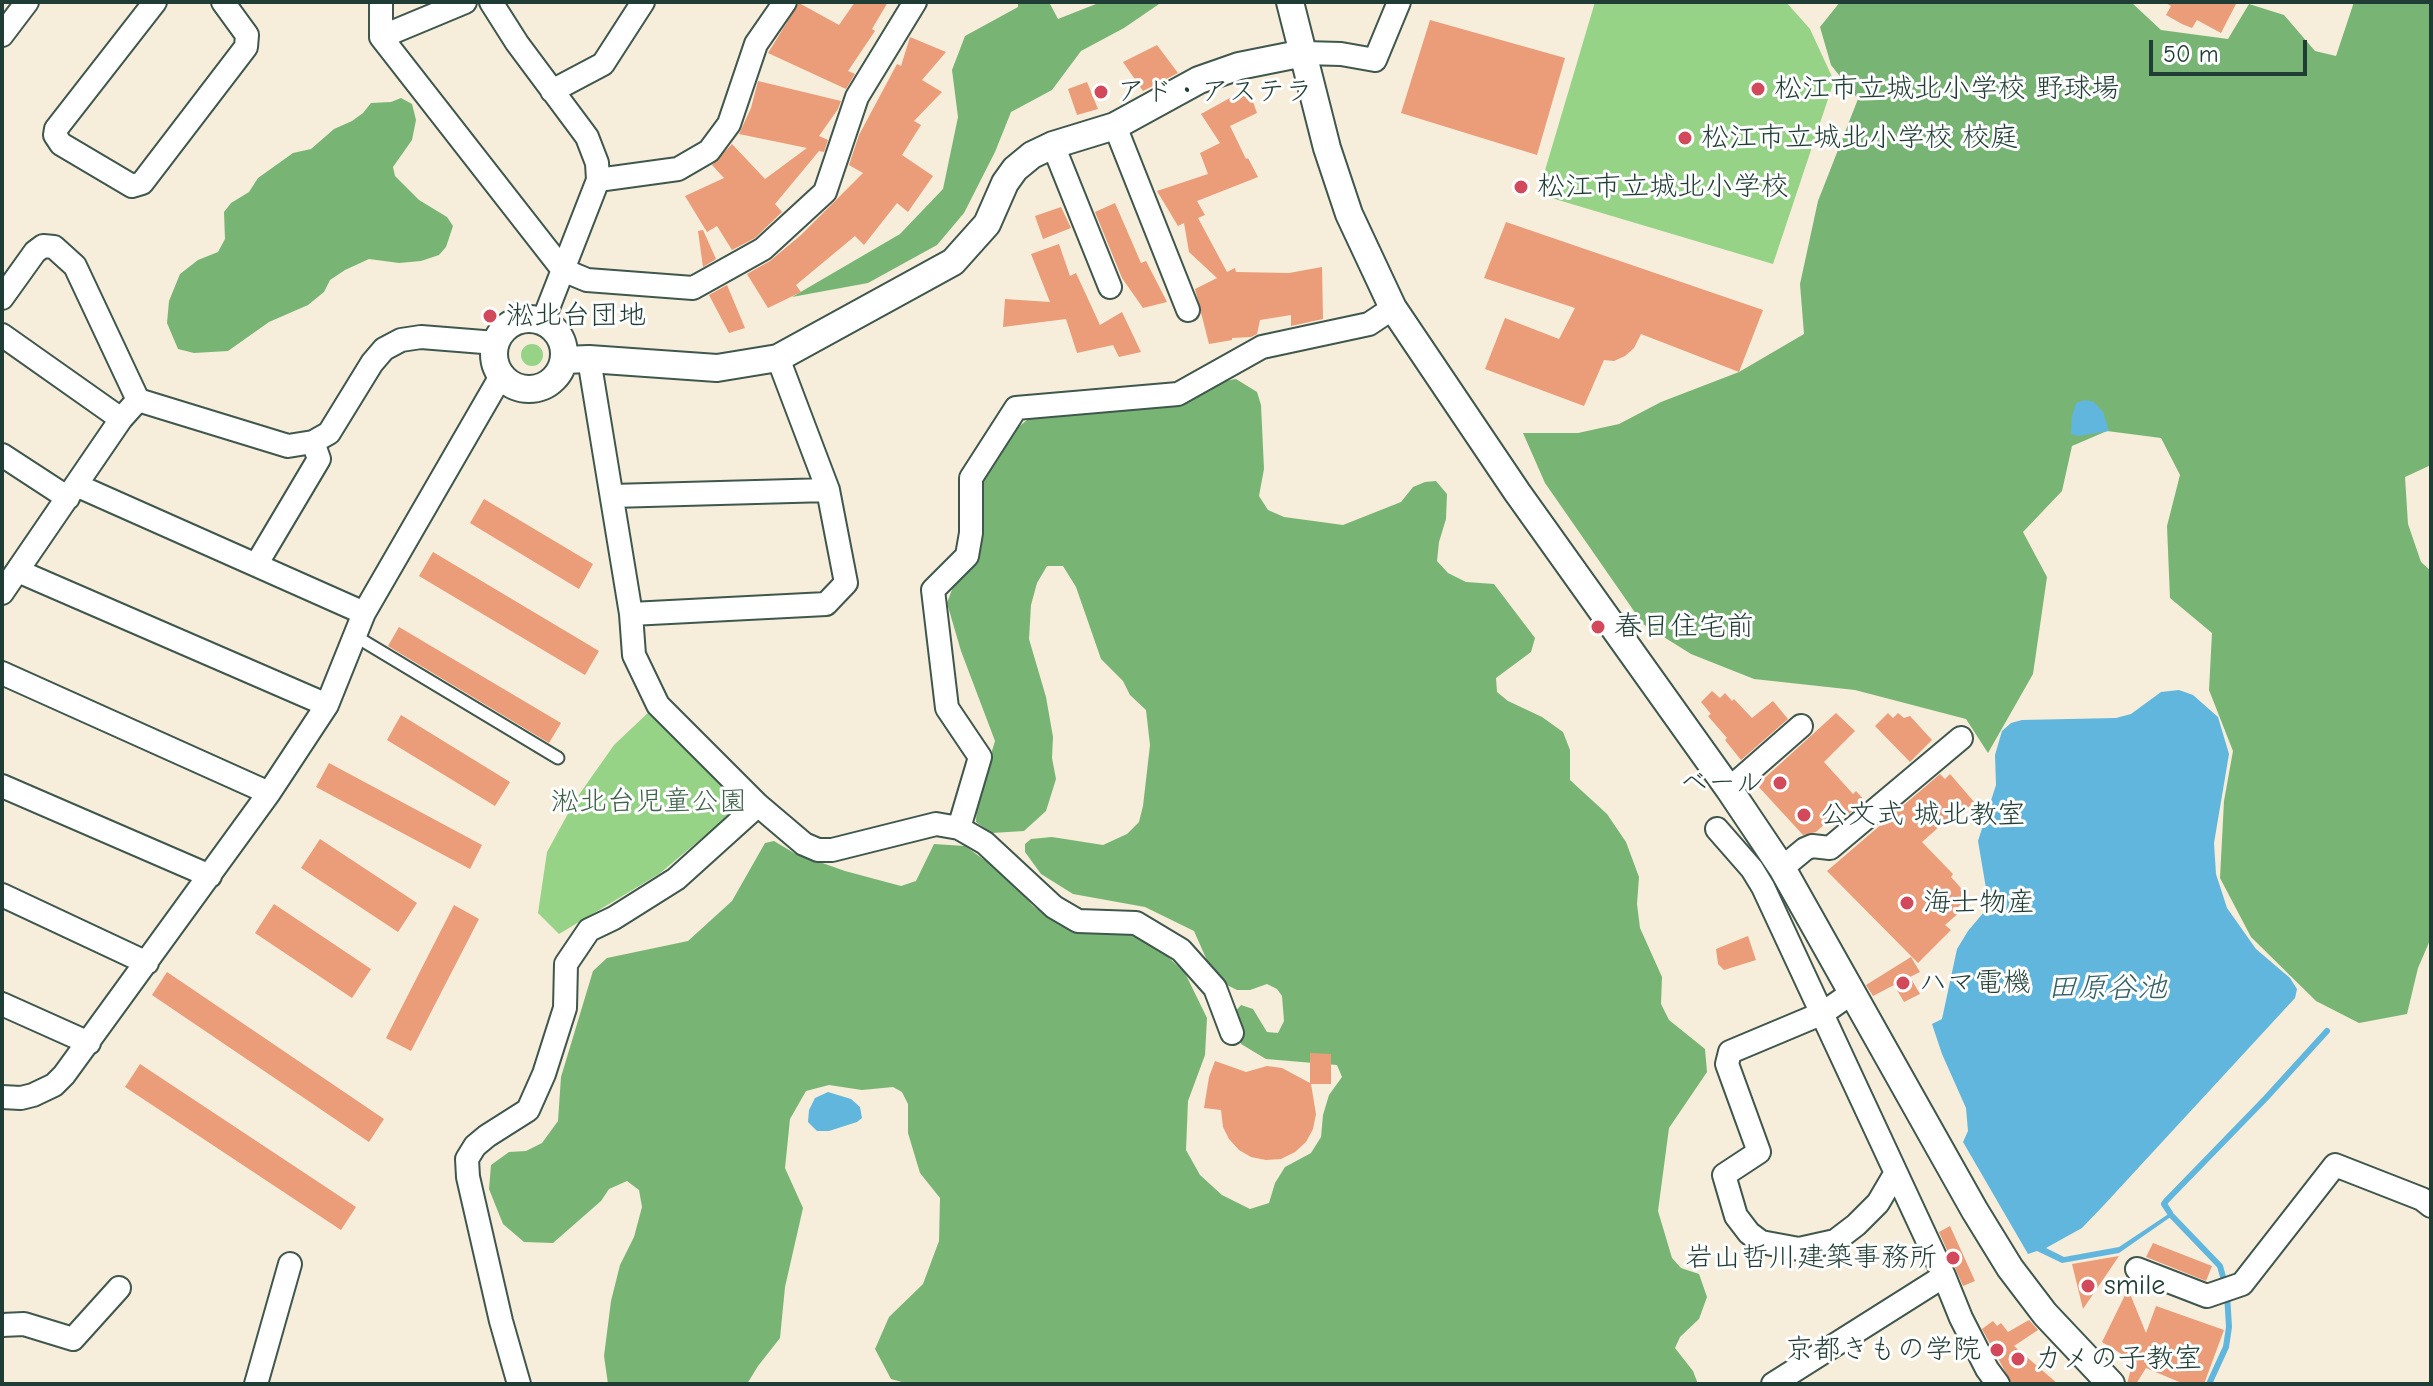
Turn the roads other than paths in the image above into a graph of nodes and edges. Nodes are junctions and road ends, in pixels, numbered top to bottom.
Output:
1 (27, 2) edge
2 (223, 2) edge
3 (381, 2) edge
4 (465, 2) edge
5 (491, 2) edge
6 (643, 2) edge
7 (785, 2) edge
8 (915, 2) edge
9 (1290, 2) edge
10 (1399, 2) edge
11 (151, 4) edge
12 (2, 35) edge
13 (381, 37) junction
14 (1304, 53) junction
15 (552, 91) junction
16 (1115, 126) junction
17 (1053, 145) junction
18 (598, 180) junction
19 (563, 270) junction
20 (1110, 287) dead end
21 (2, 298) edge
22 (1393, 308) junction
23 (1188, 310) dead end
24 (543, 321) junction
25 (2, 335) edge
26 (496, 343) junction
27 (778, 358) junction
28 (577, 359) junction
29 (501, 376) junction
30 (138, 400) junction
31 (121, 419) junction
32 (313, 442) junction
33 (2, 455) edge
34 (828, 490) junction
35 (72, 492) junction
36 (612, 496) junction
37 (256, 565) junction
38 (8, 581) edge
39 (364, 613) junction
40 (631, 614) junction
41 (355, 636) junction
42 (2, 673) edge
43 (327, 705) junction
44 (1801, 726) dead end
45 (1961, 738) dead end
46 (558, 758) dead end
47 (2, 786) edge
48 (1729, 789) junction
49 (269, 793) junction
50 (758, 805) junction
51 (959, 828) junction
52 (1717, 829) dead end
53 (1782, 868) junction
54 (210, 876) junction
55 (2, 895) edge
56 (147, 963) junction
57 (1853, 992) junction
58 (2, 1004) edge
59 (1823, 1013) junction
60 (1232, 1033) dead end
61 (89, 1043) junction
62 (2, 1097) edge
63 (1895, 1174) junction
64 (2431, 1206) edge
65 (290, 1264) dead end
66 (2137, 1269) dead end
67 (1944, 1276) junction
68 (119, 1288) dead end
69 (2, 1325) edge
70 (256, 1384) edge
71 (519, 1384) edge
72 (1773, 1384) edge
73 (1998, 1384) edge
74 (2111, 1384) edge

1 - 12 street
2 - 11 street
3 - 13 street
4 - 13 street
5 - 15 street
6 - 15 street
7 - 18 street
8 - 19 street
9 - 14 street
10 - 14 street
13 - 19 street
14 - 16 street
14 - 22 street
15 - 18 street
16 - 17 street
16 - 23 street
17 - 20 street
17 - 27 street
18 - 19 street
19 - 24 street
21 - 30 street
22 - 48 street
22 - 51 street
24 - 26 street
24 - 28 street
25 - 31 street
26 - 29 street
26 - 32 street
27 - 28 street
27 - 34 street
28 - 29 street
28 - 36 street
29 - 39 street
30 - 31 street
30 - 32 street
31 - 35 street
32 - 37 street
33 - 35 street
34 - 36 street
34 - 40 street
35 - 37 street
35 - 38 street
36 - 40 street
37 - 39 street
38 - 43 street
39 - 41 street
40 - 50 street
41 - 43 street
41 - 46 lane
42 - 49 street
43 - 49 street
44 - 48 street
45 - 53 street
47 - 54 street
48 - 53 street
49 - 54 street
50 - 51 street
50 - 71 street
51 - 60 street
52 - 59 street
53 - 57 street
54 - 56 street
55 - 56 street
56 - 61 street
57 - 59 street
57 - 74 street
58 - 61 street
59 - 63 street
59 - 63 street
61 - 62 street
63 - 67 street
64 - 66 street
65 - 70 street
67 - 72 street
67 - 73 street
68 - 69 street

